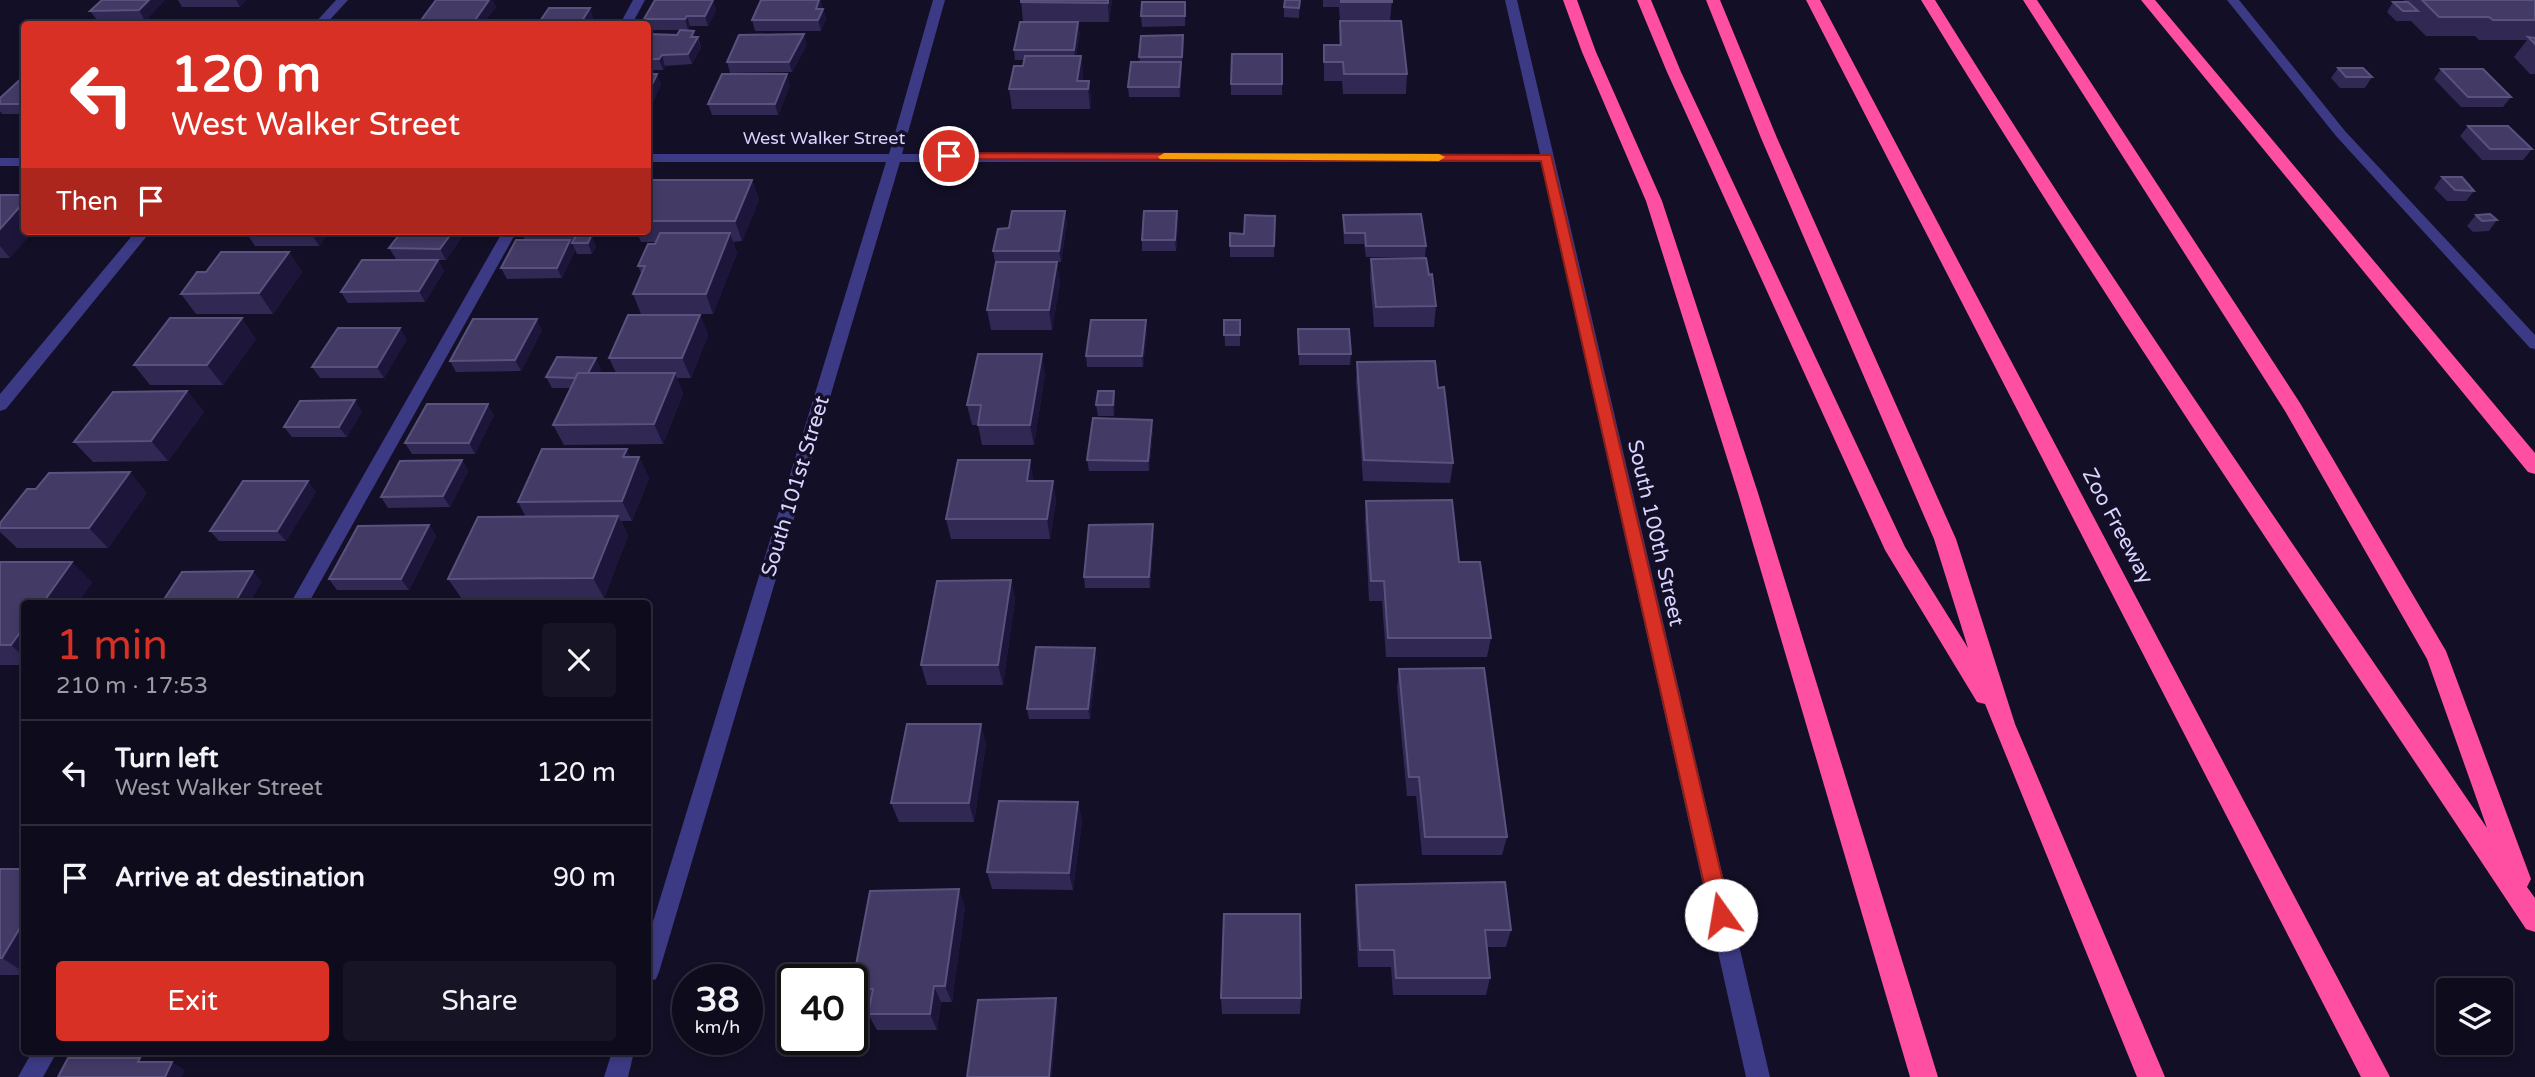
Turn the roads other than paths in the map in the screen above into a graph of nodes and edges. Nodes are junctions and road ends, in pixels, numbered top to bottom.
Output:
1 (342, 0) edge
2 (639, 0) edge
3 (939, 0) edge
4 (1511, 0) edge
5 (1570, 0) edge
6 (1644, 0) edge
7 (1713, 0) edge
8 (1813, 0) edge
9 (1928, 0) edge
10 (2030, 0) edge
11 (2148, 0) edge
12 (2232, 0) edge
13 (323, 21) edge
14 (628, 21) edge
15 (895, 156) junction
16 (651, 158) edge
17 (1546, 158) junction
18 (0, 162) edge
19 (21, 162) edge
20 (141, 235) edge
21 (508, 235) edge
22 (2535, 344) edge
23 (0, 405) edge
24 (2535, 467) edge
25 (301, 600) edge
26 (2003, 724) junction
27 (2532, 915) edge
28 (651, 962) edge
29 (43, 1055) edge
30 (622, 1055) edge
31 (30, 1077) edge
32 (616, 1077) edge
33 (1758, 1077) edge
34 (1924, 1077) edge
35 (2151, 1077) edge
36 (2376, 1077) edge

1 - 13 street
2 - 14 street
3 - 15 street, South 101st Street
4 - 17 street, South 100th Street
5 - 34 highway
6 - 26 highway
7 - 26 highway
8 - 36 highway, Zoo Freeway
9 - 27 highway
10 - 27 highway
11 - 24 highway
12 - 22 street
15 - 16 street, West Walker Street
15 - 17 street, West Walker Street
15 - 28 street, South 101st Street
17 - 33 street, South 100th Street
18 - 19 street
20 - 23 street
21 - 25 street
26 - 35 highway
29 - 31 street
30 - 32 street

